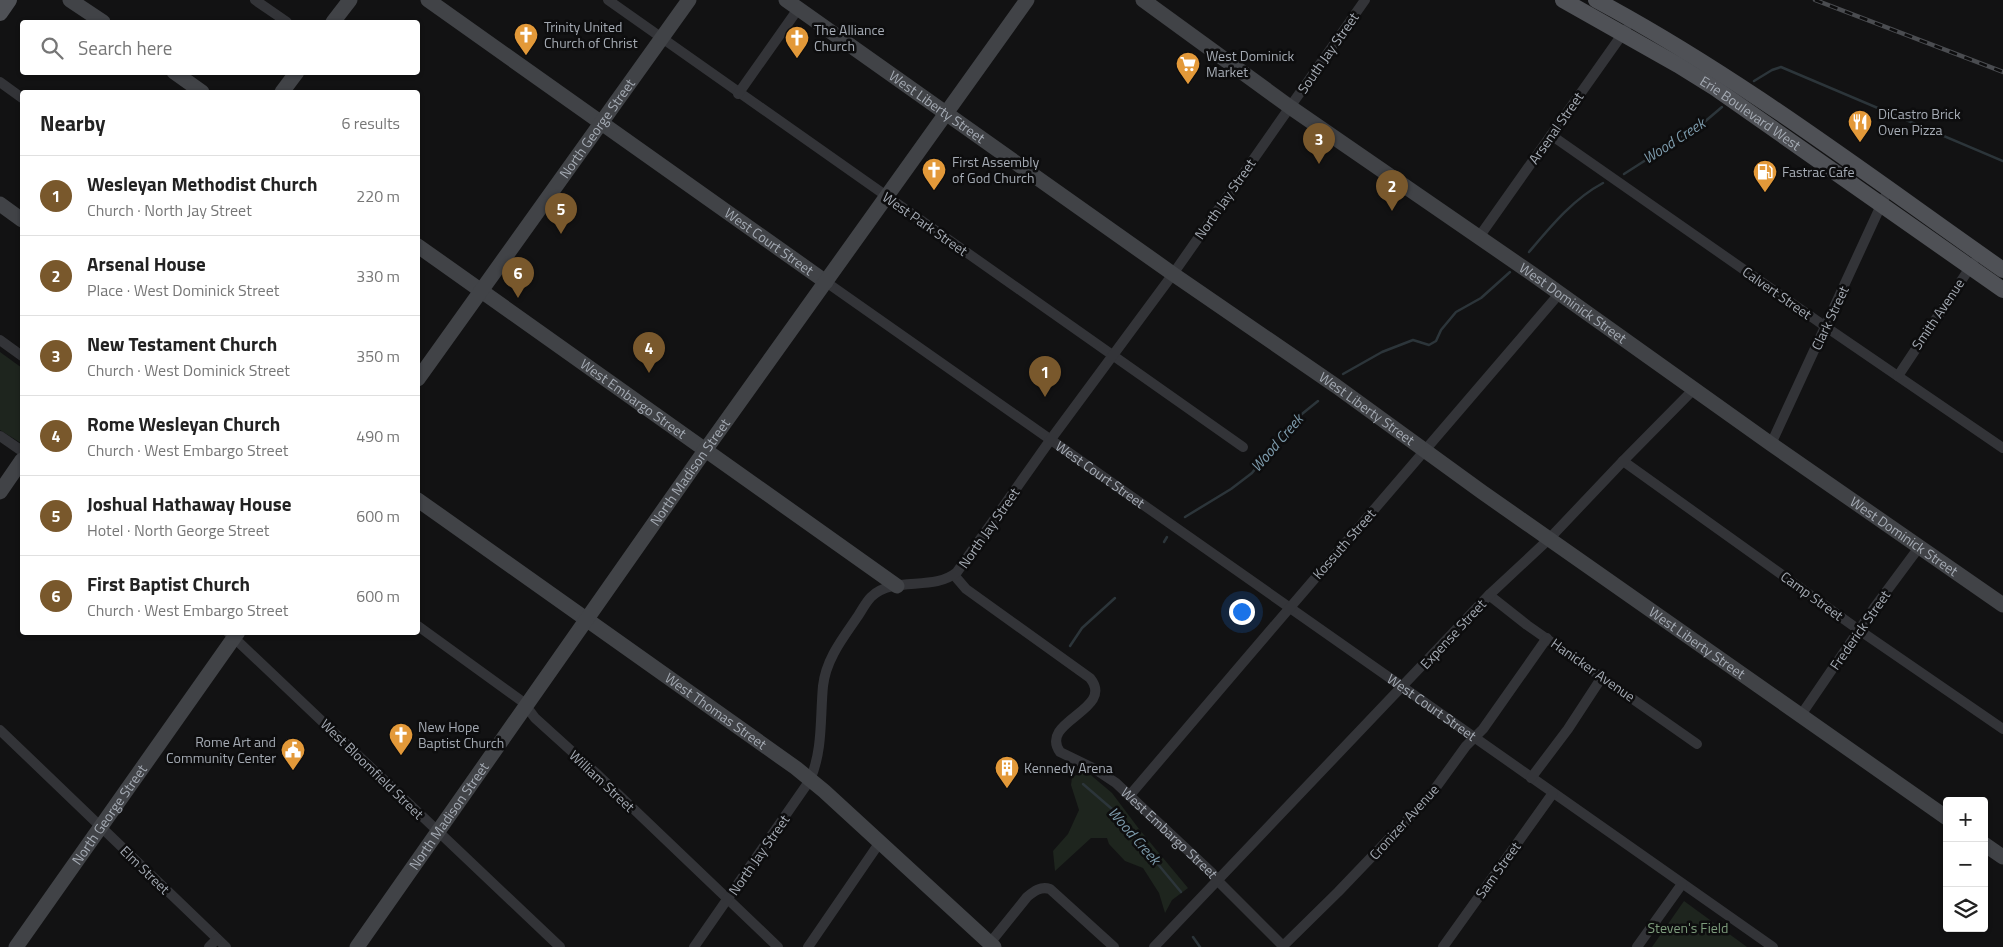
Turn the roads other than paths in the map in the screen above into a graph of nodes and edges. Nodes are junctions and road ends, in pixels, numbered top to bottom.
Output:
1 (9, 0) edge
2 (70, 0) edge
3 (255, 0) edge
4 (350, 0) edge
5 (428, 0) edge
6 (608, 0) edge
7 (689, 0) edge
8 (1027, 0) edge
9 (1143, 0) edge
10 (1365, 0) edge
11 (1563, 0) edge
12 (1596, 0) edge
13 (792, 4) edge
14 (0, 12) edge
15 (99, 20) edge
16 (284, 20) edge
17 (335, 20) edge
18 (1628, 26) junction
19 (662, 40) junction
20 (178, 75) edge
21 (295, 75) edge
22 (0, 82) edge
23 (199, 90) edge
24 (284, 90) edge
25 (738, 94) junction
26 (20, 97) edge
27 (1290, 107) junction
28 (946, 114) junction
29 (602, 122) junction
30 (1551, 135) junction
31 (886, 196) junction
32 (1885, 197) junction
33 (0, 204) edge
34 (20, 219) edge
35 (1479, 237) junction
36 (420, 247) edge
37 (1974, 260) junction
38 (2003, 270) edge
39 (1173, 274) junction
40 (826, 282) junction
41 (480, 290) junction
42 (2003, 290) edge
43 (1559, 294) junction
44 (1826, 327) junction
45 (0, 340) edge
46 (20, 355) edge
47 (1111, 356) junction
48 (420, 376) edge
49 (1898, 376) junction
50 (1694, 389) junction
51 (0, 436) edge
52 (1051, 439) junction
53 (1771, 444) junction
54 (1243, 447) dead end
55 (2003, 448) edge
56 (20, 449) edge
57 (706, 449) junction
58 (1425, 452) junction
59 (1623, 461) junction
60 (20, 463) edge
61 (0, 492) edge
62 (420, 501) edge
63 (1549, 539) junction
64 (1920, 546) junction
65 (954, 575) junction
66 (897, 586) junction
67 (1489, 595) junction
68 (2003, 605) edge
69 (1290, 607) junction
70 (587, 619) junction
71 (420, 627) edge
72 (1859, 630) junction
73 (232, 635) edge
74 (234, 635) edge
75 (1547, 638) junction
76 (1602, 676) junction
77 (1402, 687) junction
78 (525, 706) junction
79 (1801, 715) junction
80 (2003, 729) edge
81 (0, 730) edge
82 (1474, 738) junction
83 (1698, 744) dead end
84 (1531, 778) junction
85 (810, 780) junction
86 (1130, 794) junction
87 (1553, 794) junction
88 (1943, 815) edge
89 (101, 828) junction
90 (438, 832) junction
91 (880, 842) junction
92 (1988, 847) edge
93 (2003, 857) edge
94 (1217, 880) junction
95 (1682, 884) junction
96 (728, 899) junction
97 (217, 939) junction
98 (992, 945) edge
99 (1284, 946) edge
100 (16, 947) edge
101 (209, 947) edge
102 (226, 947) edge
103 (357, 947) edge
104 (560, 947) edge
105 (694, 947) edge
106 (778, 947) edge
107 (808, 947) edge
108 (1114, 947) edge
109 (1154, 947) edge
110 (1444, 947) edge
111 (1638, 947) edge
112 (1773, 947) edge

1 - 14 main road
2 - 15 street
3 - 16 street
4 - 17 street
5 - 29 street, West Court Street
6 - 19 street, West Park Street
7 - 19 street, North George Street
8 - 28 street, North Madison Street
9 - 27 street, West Dominick Street
10 - 27 street, South Jay Street
11 - 18 main road, Erie Boulevard West
12 - 18 main road, Erie Boulevard West
13 - 25 street
13 - 28 street, West Liberty Street
18 - 30 street, Arsenal Street
18 - 32 main road, Erie Boulevard West
19 - 25 street, West Park Street
19 - 29 street, North George Street
20 - 23 street
21 - 24 street
22 - 26 street
25 - 31 street, West Park Street
27 - 35 street, West Dominick Street
27 - 39 street, North Jay Street
28 - 31 street, North Madison Street
28 - 39 street, West Liberty Street
29 - 40 street, West Court Street
29 - 41 street, North George Street
30 - 35 street, Arsenal Street
30 - 44 street, Calvert Street
31 - 40 street, North Madison Street
31 - 47 street, West Park Street
32 - 37 main road, Erie Boulevard West
32 - 44 street, Clark Street
33 - 34 street
35 - 43 street, West Dominick Street
36 - 41 street, West Embargo Street
37 - 38 main road, Erie Boulevard West
37 - 42 main road, Erie Boulevard West
37 - 49 street, Smith Avenue
39 - 47 street, North Jay Street
39 - 58 street, West Liberty Street
40 - 52 street, West Court Street
40 - 57 street, North Madison Street
41 - 48 street, North George Street
41 - 57 street, West Embargo Street
43 - 50 street, West Dominick Street
43 - 58 street, Kossuth Street
44 - 49 street, Calvert Street
44 - 53 street, Clark Street
45 - 46 street
47 - 52 street, North Jay Street
47 - 54 street, West Park Street
49 - 55 street, Calvert Street
50 - 53 street, West Dominick Street
50 - 59 street, Expense Street
51 - 56 street
52 - 65 street, North Jay Street
52 - 69 street, West Court Street
53 - 64 street, West Dominick Street
57 - 66 street, West Embargo Street
57 - 70 street, North Madison Street
58 - 63 street, West Liberty Street
58 - 69 street, Kossuth Street
59 - 63 street, Expense Street
59 - 72 street, Camp Street
60 - 61 street
62 - 70 street, West Thomas Street
63 - 67 street, Expense Street
63 - 79 street, West Liberty Street
64 - 68 street, West Dominick Street
64 - 72 street, Frederick Street
65 - 66 street, North Jay Street
65 - 86 street, West Embargo Street
66 - 85 street, North Jay Street
67 - 75 street, Hanicker Avenue
67 - 77 street, Expense Street
69 - 77 street, West Court Street
69 - 86 street, Kossuth Street
70 - 78 street, North Madison Street
70 - 85 street, West Thomas Street
71 - 78 street, William Street
72 - 79 street, Frederick Street
72 - 80 street, Camp Street
73 - 89 street, North George Street
74 - 90 street, West Bloomfield Street
75 - 76 street, Hanicker Avenue
75 - 82 street, Cronizer Avenue
76 - 83 street, Hanicker Avenue
76 - 84 street
77 - 82 street, West Court Street
77 - 94 street, Expense Street
78 - 90 street, North Madison Street
78 - 96 street, William Street
79 - 88 street, West Liberty Street
81 - 89 street, Elm Street
82 - 84 street, West Court Street
82 - 99 street, Cronizer Avenue
84 - 87 street, West Court Street
85 - 91 street, West Thomas Street
85 - 96 street, North Jay Street
86 - 94 street, West Embargo Street
87 - 95 street, West Court Street
87 - 110 street, Sam Street
89 - 97 street, Elm Street
89 - 100 street, North George Street
90 - 103 street, North Madison Street
90 - 104 street, West Bloomfield Street
91 - 98 street, West Thomas Street
91 - 107 street
92 - 93 street
94 - 99 street, West Embargo Street
94 - 109 street, Expense Street
95 - 111 street
95 - 112 street, West Court Street
96 - 105 street, North Jay Street
96 - 106 street, William Street
97 - 101 street
97 - 102 street, Elm Street
98 - 108 street

